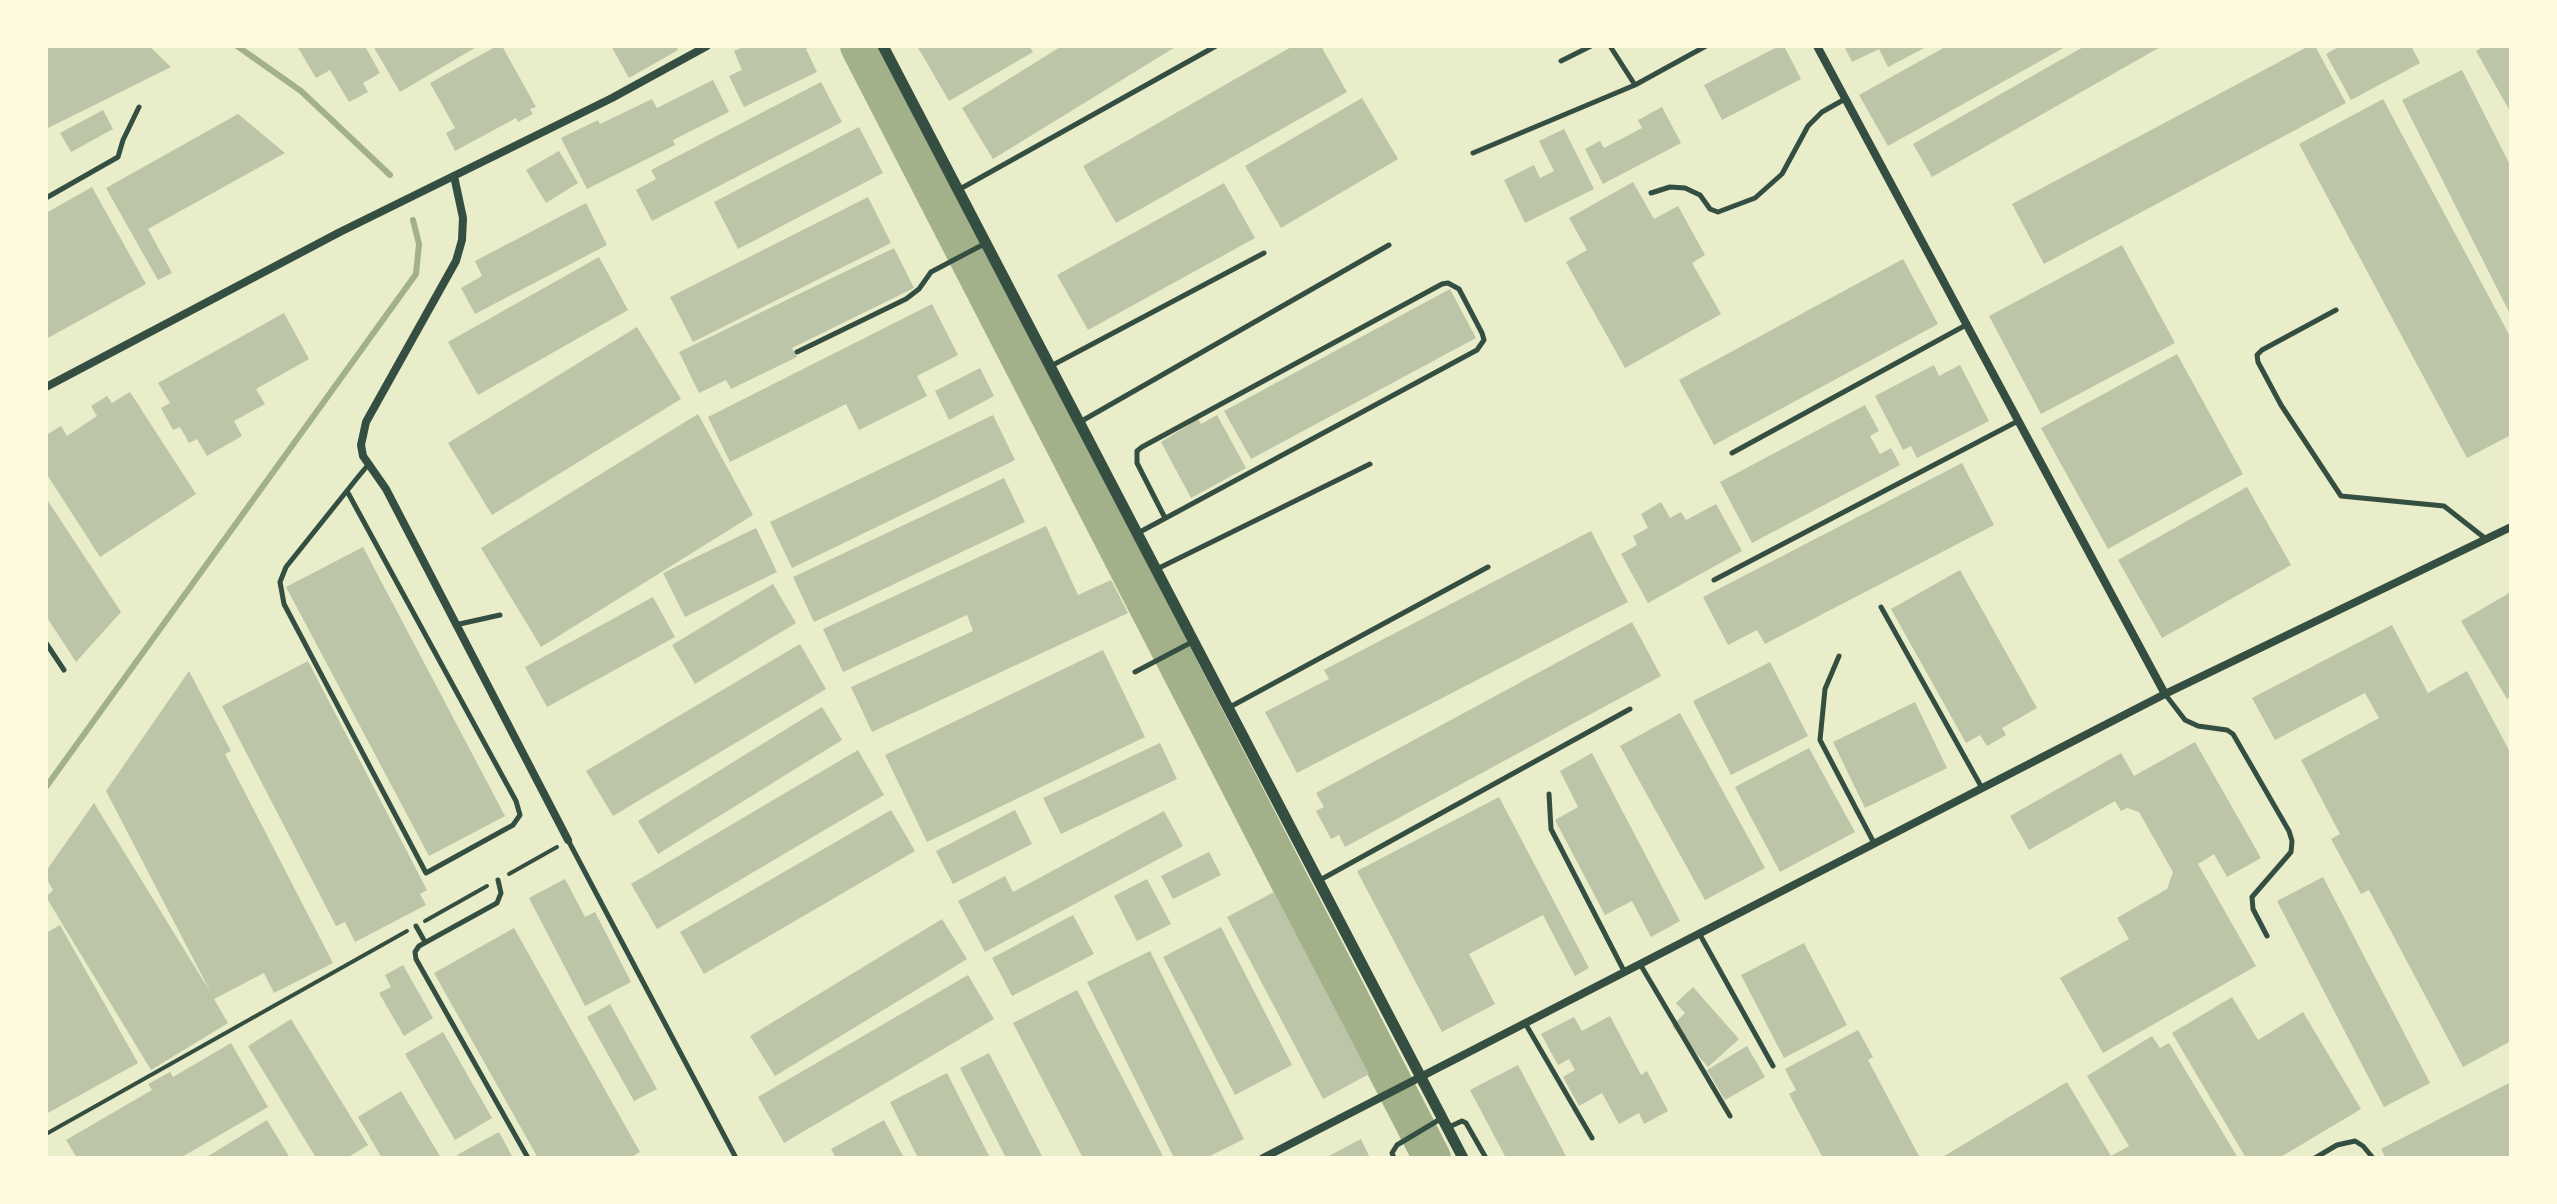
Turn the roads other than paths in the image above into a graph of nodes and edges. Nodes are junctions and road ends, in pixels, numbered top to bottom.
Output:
1 (707, 46) edge
2 (883, 46) edge
3 (1216, 46) edge
4 (1591, 46) edge
5 (1610, 46) edge
6 (1706, 46) edge
7 (1817, 46) edge
8 (1561, 61) dead end
9 (1635, 85) junction
10 (1845, 99) junction
11 (139, 107) dead end
12 (1473, 153) dead end
13 (454, 176) junction
14 (960, 189) junction
15 (1651, 193) dead end
16 (46, 198) edge
17 (982, 244) junction
18 (1389, 245) dead end
19 (1264, 253) dead end
20 (2336, 310) dead end
21 (1967, 325) junction
22 (797, 352) dead end
23 (1050, 367) junction
24 (46, 387) edge
25 (2019, 421) junction
26 (1079, 422) junction
27 (1732, 453) dead end
28 (1370, 464) dead end
29 (368, 465) junction
30 (347, 491) junction
31 (1165, 518) junction
32 (2511, 527) edge
33 (1137, 533) junction
34 (2487, 539) junction
35 (1488, 567) dead end
36 (1156, 569) junction
37 (1714, 580) dead end
38 (1881, 607) dead end
39 (500, 615) dead end
40 (455, 625) junction
41 (46, 643) edge
42 (1189, 644) junction
43 (1839, 656) dead end
44 (64, 670) dead end
45 (1135, 672) dead end
46 (2165, 694) junction
47 (1229, 708) junction
48 (1630, 709) dead end
49 (1982, 788) junction
50 (1549, 794) dead end
51 (568, 840) joint
52 (1874, 843) junction
53 (498, 880) road end
54 (1320, 880) junction
55 (416, 926) road end
56 (1699, 932) junction
57 (2267, 936) dead end
58 (426, 943) junction
59 (1639, 964) junction
60 (1624, 971) junction
61 (1525, 1023) junction
62 (1773, 1066) dead end
63 (1422, 1076) junction
64 (1730, 1116) dead end
65 (1445, 1122) junction
66 (1592, 1138) dead end
67 (528, 1158) edge
68 (736, 1158) edge
69 (1263, 1158) edge
70 (1394, 1158) edge
71 (1463, 1158) edge
72 (1486, 1158) edge
73 (2315, 1158) edge
74 (2373, 1158) edge

1 - 13 street
2 - 14 street
3 - 14 lane
4 - 8 lane
5 - 9 lane
6 - 9 lane
7 - 10 street
9 - 12 lane
10 - 15 lane
10 - 21 street
11 - 16 lane
13 - 24 street
13 - 29 street
14 - 17 street
17 - 22 lane
17 - 23 street
18 - 26 lane
19 - 23 lane
20 - 34 lane
21 - 25 street
21 - 27 lane
23 - 26 street
25 - 37 lane
25 - 46 street
26 - 33 street
28 - 36 lane
29 - 30 lane
29 - 40 street
30 - 30 lane
31 - 31 lane
31 - 33 lane
32 - 34 street
33 - 36 street
34 - 46 street
35 - 47 lane
36 - 42 street
38 - 49 lane
39 - 40 lane
40 - 51 street
41 - 44 lane
42 - 45 lane
42 - 47 street
43 - 52 lane
46 - 49 street
46 - 57 lane
47 - 54 street
48 - 54 lane
49 - 52 street
50 - 60 lane
51 - 68 lane
52 - 56 street
53 - 58 lane
54 - 63 street
55 - 58 lane
56 - 59 street
56 - 62 lane
58 - 67 lane
59 - 60 street
59 - 64 lane
60 - 61 street
61 - 63 street
61 - 66 lane
63 - 65 street
63 - 69 street
65 - 70 lane
65 - 71 street
65 - 72 lane
73 - 74 lane

